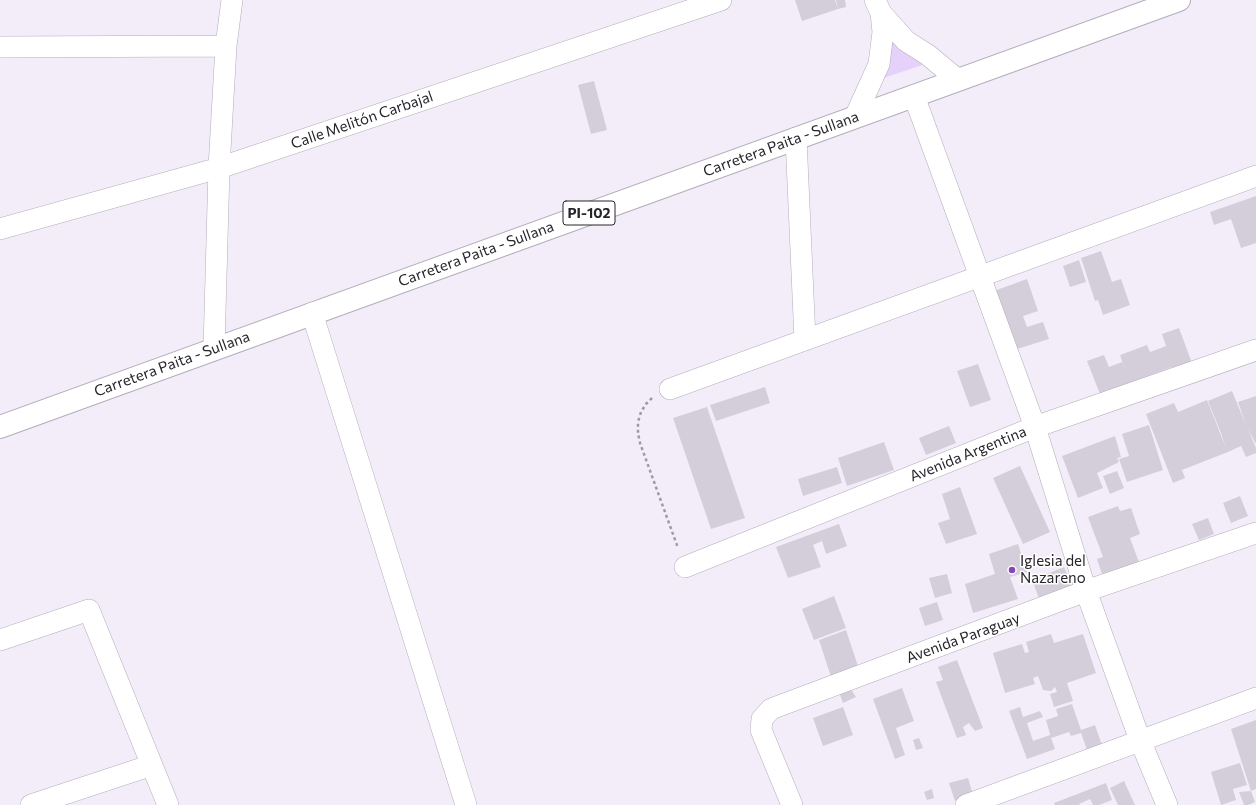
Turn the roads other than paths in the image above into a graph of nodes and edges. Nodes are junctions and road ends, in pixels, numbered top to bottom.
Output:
1 (232, 0) edge
2 (721, 0) edge
3 (1179, 0) edge
4 (878, 6) edge
5 (226, 46) junction
6 (0, 48) edge
7 (958, 80) junction
8 (914, 96) junction
9 (856, 117) junction
10 (796, 138) junction
11 (219, 168) junction
12 (1256, 176) edge
13 (0, 229) edge
14 (980, 277) junction
15 (312, 313) junction
16 (805, 340) junction
17 (214, 349) junction
18 (1256, 350) edge
19 (670, 389) road end
20 (0, 427) edge
21 (1036, 427) junction
22 (1256, 533) edge
23 (685, 567) road end
24 (1086, 591) junction
25 (0, 640) edge
26 (1256, 698) edge
27 (1140, 740) junction
28 (152, 765) junction
29 (31, 805) edge
30 (168, 805) edge
31 (466, 805) edge
32 (792, 805) edge
33 (966, 805) edge
34 (1167, 805) edge

1 - 5 street
2 - 11 street, Calle Melitón Carbajal
3 - 7 main road, Carretera Paita - Sullana / PI-102
4 - 7 street
4 - 9 street
5 - 6 street
5 - 11 street
7 - 8 main road, Carretera Paita - Sullana / PI-102
8 - 9 main road, Carretera Paita - Sullana / PI-102
8 - 14 street
9 - 10 main road, Carretera Paita - Sullana / PI-102
10 - 15 main road, Carretera Paita - Sullana / PI-102
10 - 16 street
11 - 13 street, Calle Melitón Carbajal
11 - 17 street
12 - 14 street
14 - 16 street
14 - 21 street
15 - 17 main road, Carretera Paita - Sullana / PI-102
15 - 31 street
16 - 19 street
17 - 20 main road, Carretera Paita - Sullana / PI-102
18 - 21 street, Avenida Argentina
21 - 23 street, Avenida Argentina
21 - 24 street
22 - 24 street, Avenida Paraguay
24 - 27 street
24 - 32 street, Avenida Paraguay
25 - 28 street
26 - 27 street
27 - 33 street
27 - 34 street
28 - 29 street
28 - 30 street

